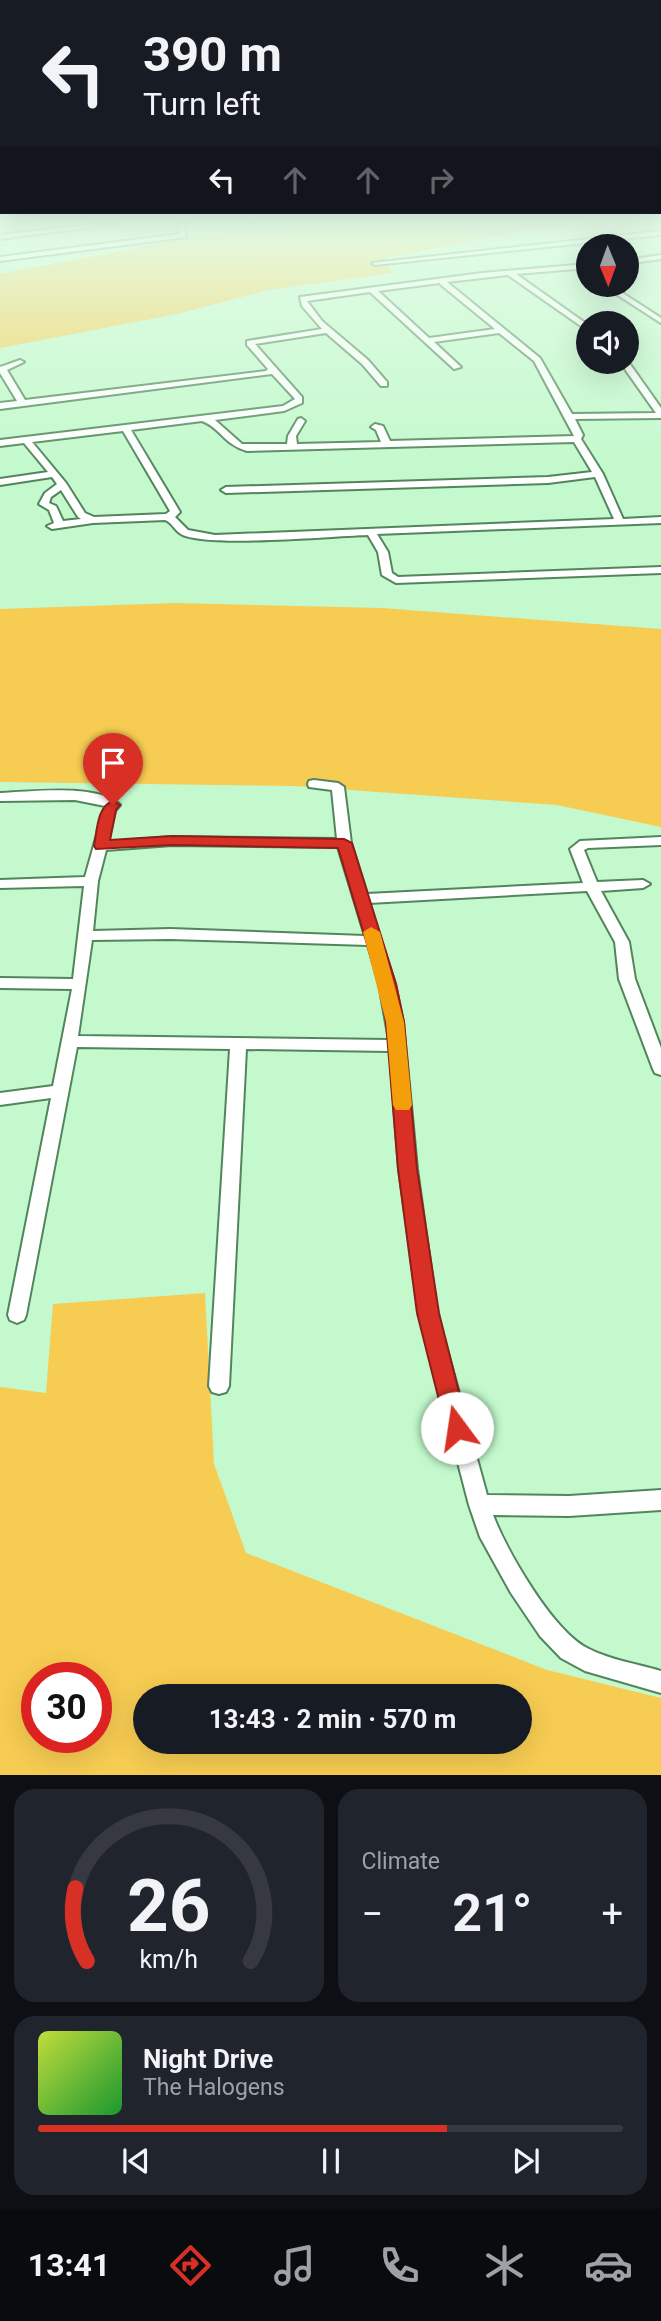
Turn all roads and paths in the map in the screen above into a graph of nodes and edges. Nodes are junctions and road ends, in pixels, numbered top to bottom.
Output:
1 (306, 307) edge
2 (390, 307) edge
3 (474, 307) edge
4 (558, 307) edge
5 (639, 307) edge
6 (576, 320) edge
7 (661, 321) edge
8 (328, 330) junction
9 (503, 330) junction
10 (429, 340) junction
11 (20, 362) dead end
12 (457, 368) dead end
13 (273, 370) junction
14 (2, 373) edge
15 (633, 374) edge
16 (384, 384) dead end
17 (23, 404) junction
18 (0, 407) edge
19 (661, 414) edge
20 (569, 416) junction
21 (208, 418) junction
22 (301, 421) dead end
23 (125, 427) junction
24 (375, 427) dead end
25 (577, 439) junction
26 (26, 440) junction
27 (0, 443) edge
28 (386, 444) junction
29 (292, 448) junction
30 (54, 474) junction
31 (598, 474) junction
32 (0, 482) edge
33 (63, 485) junction
34 (226, 490) dead end
35 (170, 517) junction
36 (80, 520) junction
37 (661, 520) edge
38 (620, 522) junction
39 (372, 532) junction
40 (661, 570) edge
41 (314, 784) dead end
42 (0, 797) edge
43 (661, 841) edge
44 (344, 843) junction
45 (102, 846) junction
46 (91, 881) junction
47 (0, 884) edge
48 (643, 884) dead end
49 (592, 887) junction
50 (362, 899) junction
51 (85, 936) junction
52 (374, 941) junction
53 (0, 983) edge
54 (80, 984) junction
55 (69, 1041) junction
56 (238, 1044) junction
57 (398, 1046) junction
58 (661, 1069) edge
59 (60, 1091) junction
60 (0, 1099) edge
61 (17, 1315) dead end
62 (219, 1386) dead end
63 (661, 1500) edge
64 (480, 1505) junction
65 (661, 1682) edge

1 - 8 street
2 - 10 street
3 - 9 street
4 - 6 street
5 - 7 street
8 - 13 street
8 - 16 street
9 - 10 street
9 - 20 street
10 - 12 street
11 - 14 street
13 - 17 street
13 - 21 street
14 - 17 street
15 - 19 street
17 - 18 street
19 - 20 street
20 - 25 street
21 - 23 street
21 - 29 street
22 - 29 street
23 - 26 street
23 - 35 street
24 - 28 street
25 - 28 street
25 - 31 street
26 - 27 street
26 - 30 street
28 - 29 street
30 - 32 street
30 - 33 street
31 - 34 street
31 - 38 street
33 - 36 street
33 - 36 street
35 - 36 street
35 - 39 street
37 - 38 street
38 - 39 street
39 - 40 street
41 - 44 street
42 - 45 street
43 - 49 street
44 - 45 street
44 - 50 street
45 - 46 street
46 - 47 street
46 - 51 street
48 - 49 street
49 - 50 street
49 - 58 street
50 - 52 street
51 - 52 street
51 - 54 street
52 - 57 street
53 - 54 street
54 - 55 street
55 - 56 street
55 - 59 street
56 - 57 street
56 - 62 street
57 - 64 street
59 - 60 street
59 - 61 street
63 - 64 street
64 - 65 street

